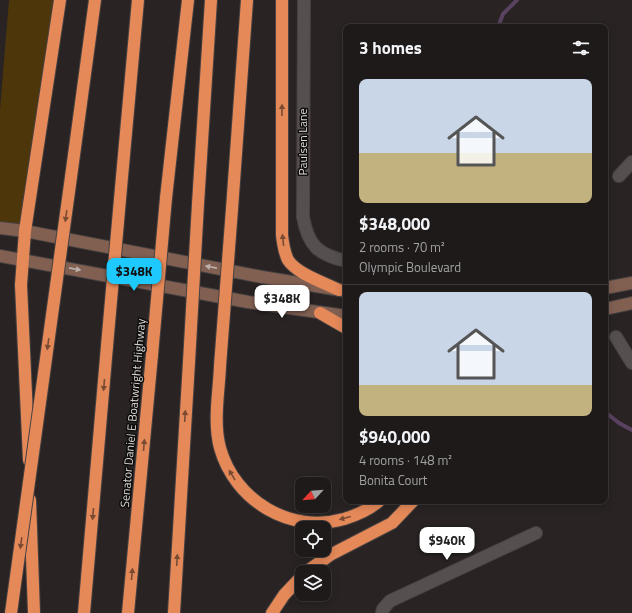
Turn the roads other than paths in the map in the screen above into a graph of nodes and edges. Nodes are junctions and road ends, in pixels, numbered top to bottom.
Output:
1 (60, 0) edge
2 (95, 0) edge
3 (138, 0) edge
4 (188, 0) edge
5 (210, 0) edge
6 (247, 0) edge
7 (282, 0) edge
8 (304, 0) edge
9 (632, 162) edge
10 (619, 176) dead end
11 (0, 228) edge
12 (25, 231) junction
13 (0, 256) edge
14 (23, 259) junction
15 (343, 260) edge
16 (632, 283) edge
17 (608, 287) edge
18 (343, 291) edge
19 (632, 303) edge
20 (608, 308) edge
21 (320, 313) junction
22 (343, 316) edge
23 (343, 326) edge
24 (616, 337) dead end
25 (632, 362) edge
26 (375, 504) edge
27 (410, 504) edge
28 (536, 533) dead end
29 (316, 565) edge
30 (295, 583) edge
31 (11, 613) edge
32 (34, 613) edge
33 (84, 613) edge
34 (128, 613) edge
35 (174, 613) edge
36 (272, 613) edge
37 (382, 613) edge

1 - 12 highway
2 -> 31 highway, bridge
3 -> 33 highway, bridge
34 -> 4 highway, Senator Daniel E Boatwright Highway, bridge
35 -> 5 highway, bridge
26 -> 6 highway, bridge
18 -> 7 highway
8 - 15 street, Paulsen Lane
9 - 10 street
11 - 12 main road
12 - 14 highway
18 -> 12 main road
13 - 14 main road
14 -> 21 main road
14 - 32 highway
16 - 17 main road
19 - 20 main road
21 - 22 main road
21 - 23 highway
24 - 25 street
27 - 29 highway
28 - 37 street
30 - 36 highway

